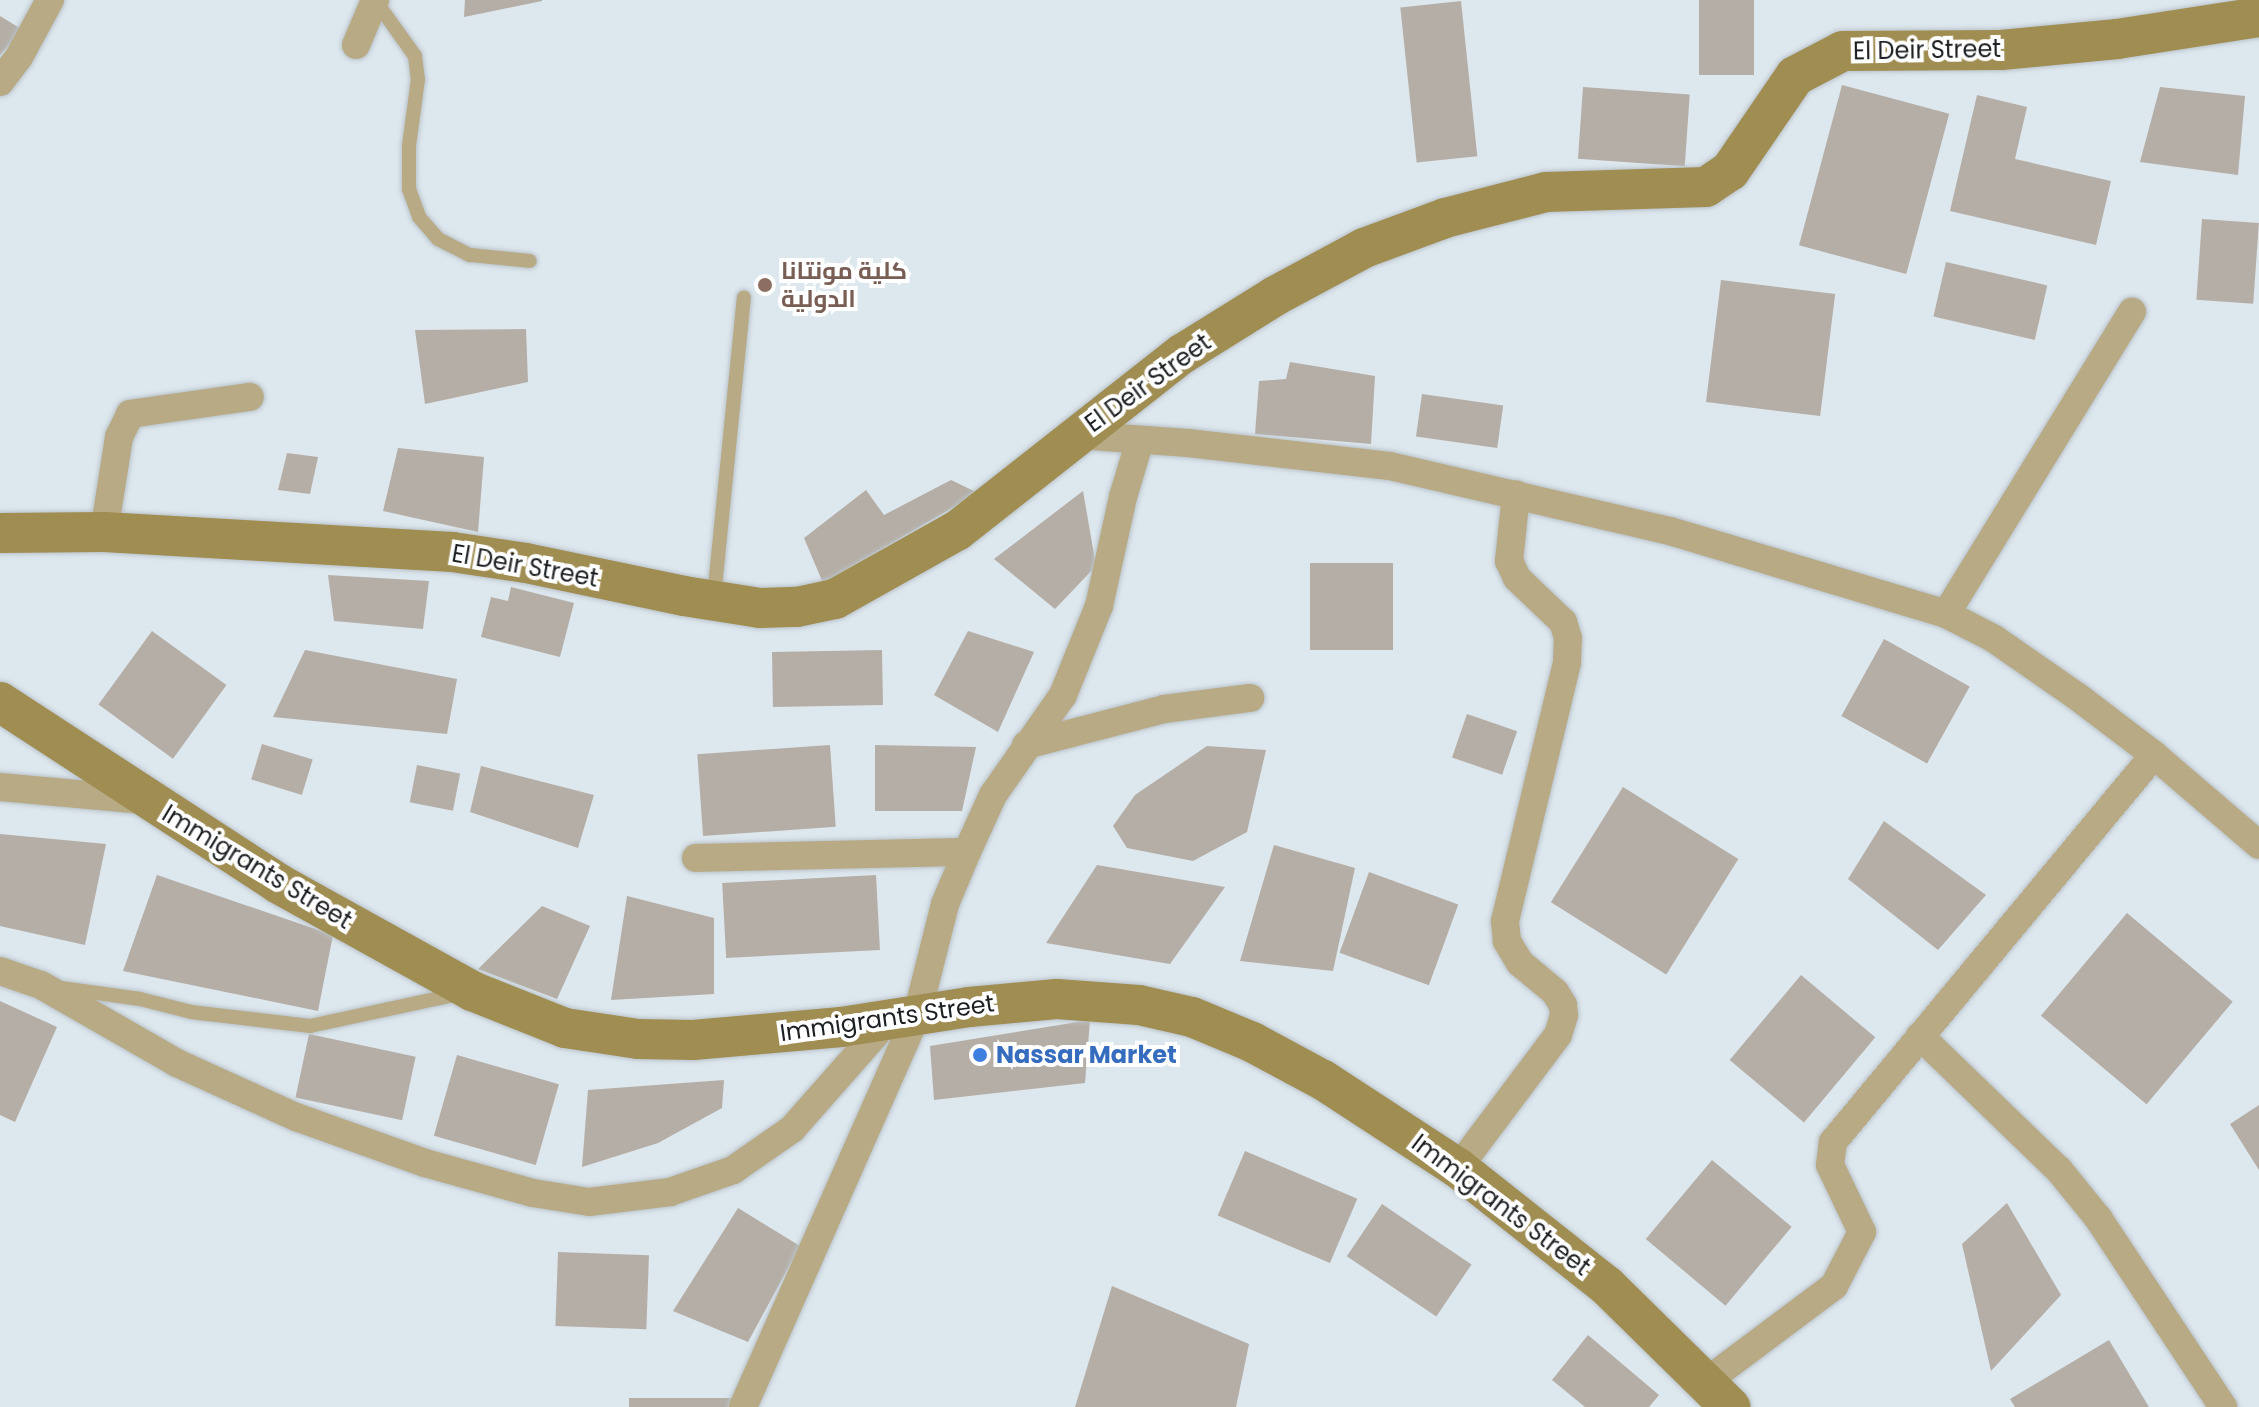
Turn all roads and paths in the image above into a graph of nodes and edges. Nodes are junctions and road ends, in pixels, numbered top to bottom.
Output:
1 (50, 0) edge
2 (375, 0) edge
3 (2259, 17) edge
4 (356, 45) dead end
5 (0, 82) edge
6 (530, 261) dead end
7 (744, 297) dead end
8 (2132, 312) dead end
9 (250, 397) dead end
10 (1077, 435) junction
11 (1140, 440) junction
12 (1516, 494) junction
13 (104, 532) junction
14 (0, 533) edge
15 (713, 601) junction
16 (1946, 614) junction
17 (1250, 698) dead end
18 (0, 702) edge
19 (1026, 745) junction
20 (2154, 755) junction
21 (0, 787) edge
22 (148, 800) junction
23 (2259, 845) edge
24 (967, 852) junction
25 (696, 858) dead end
26 (0, 971) edge
27 (41, 985) junction
28 (472, 991) junction
29 (903, 1017) junction
30 (1920, 1036) junction
31 (1458, 1168) junction
32 (1718, 1394) edge
33 (743, 1407) edge
34 (2223, 1407) edge

1 - 5 street
2 - 4 street
2 - 6 lane
3 - 10 street, El Deir Street
7 - 15 lane
8 - 16 street
9 - 13 street
10 - 11 street
10 - 15 street, El Deir Street
11 - 12 street
11 - 19 street
12 - 16 street
12 - 31 street
13 - 14 street, El Deir Street
13 - 15 street, El Deir Street
16 - 20 street
17 - 19 street
18 - 22 street, Immigrants Street
19 - 24 street
20 - 23 street
20 - 30 street
21 - 22 street
22 - 28 street, Immigrants Street
24 - 25 street
24 - 29 street
26 - 27 street
27 - 28 lane
27 - 29 street
28 - 29 street, Immigrants Street
29 - 31 street, Immigrants Street
29 - 33 street
30 - 32 street
30 - 34 street
31 - 32 street, Immigrants Street

